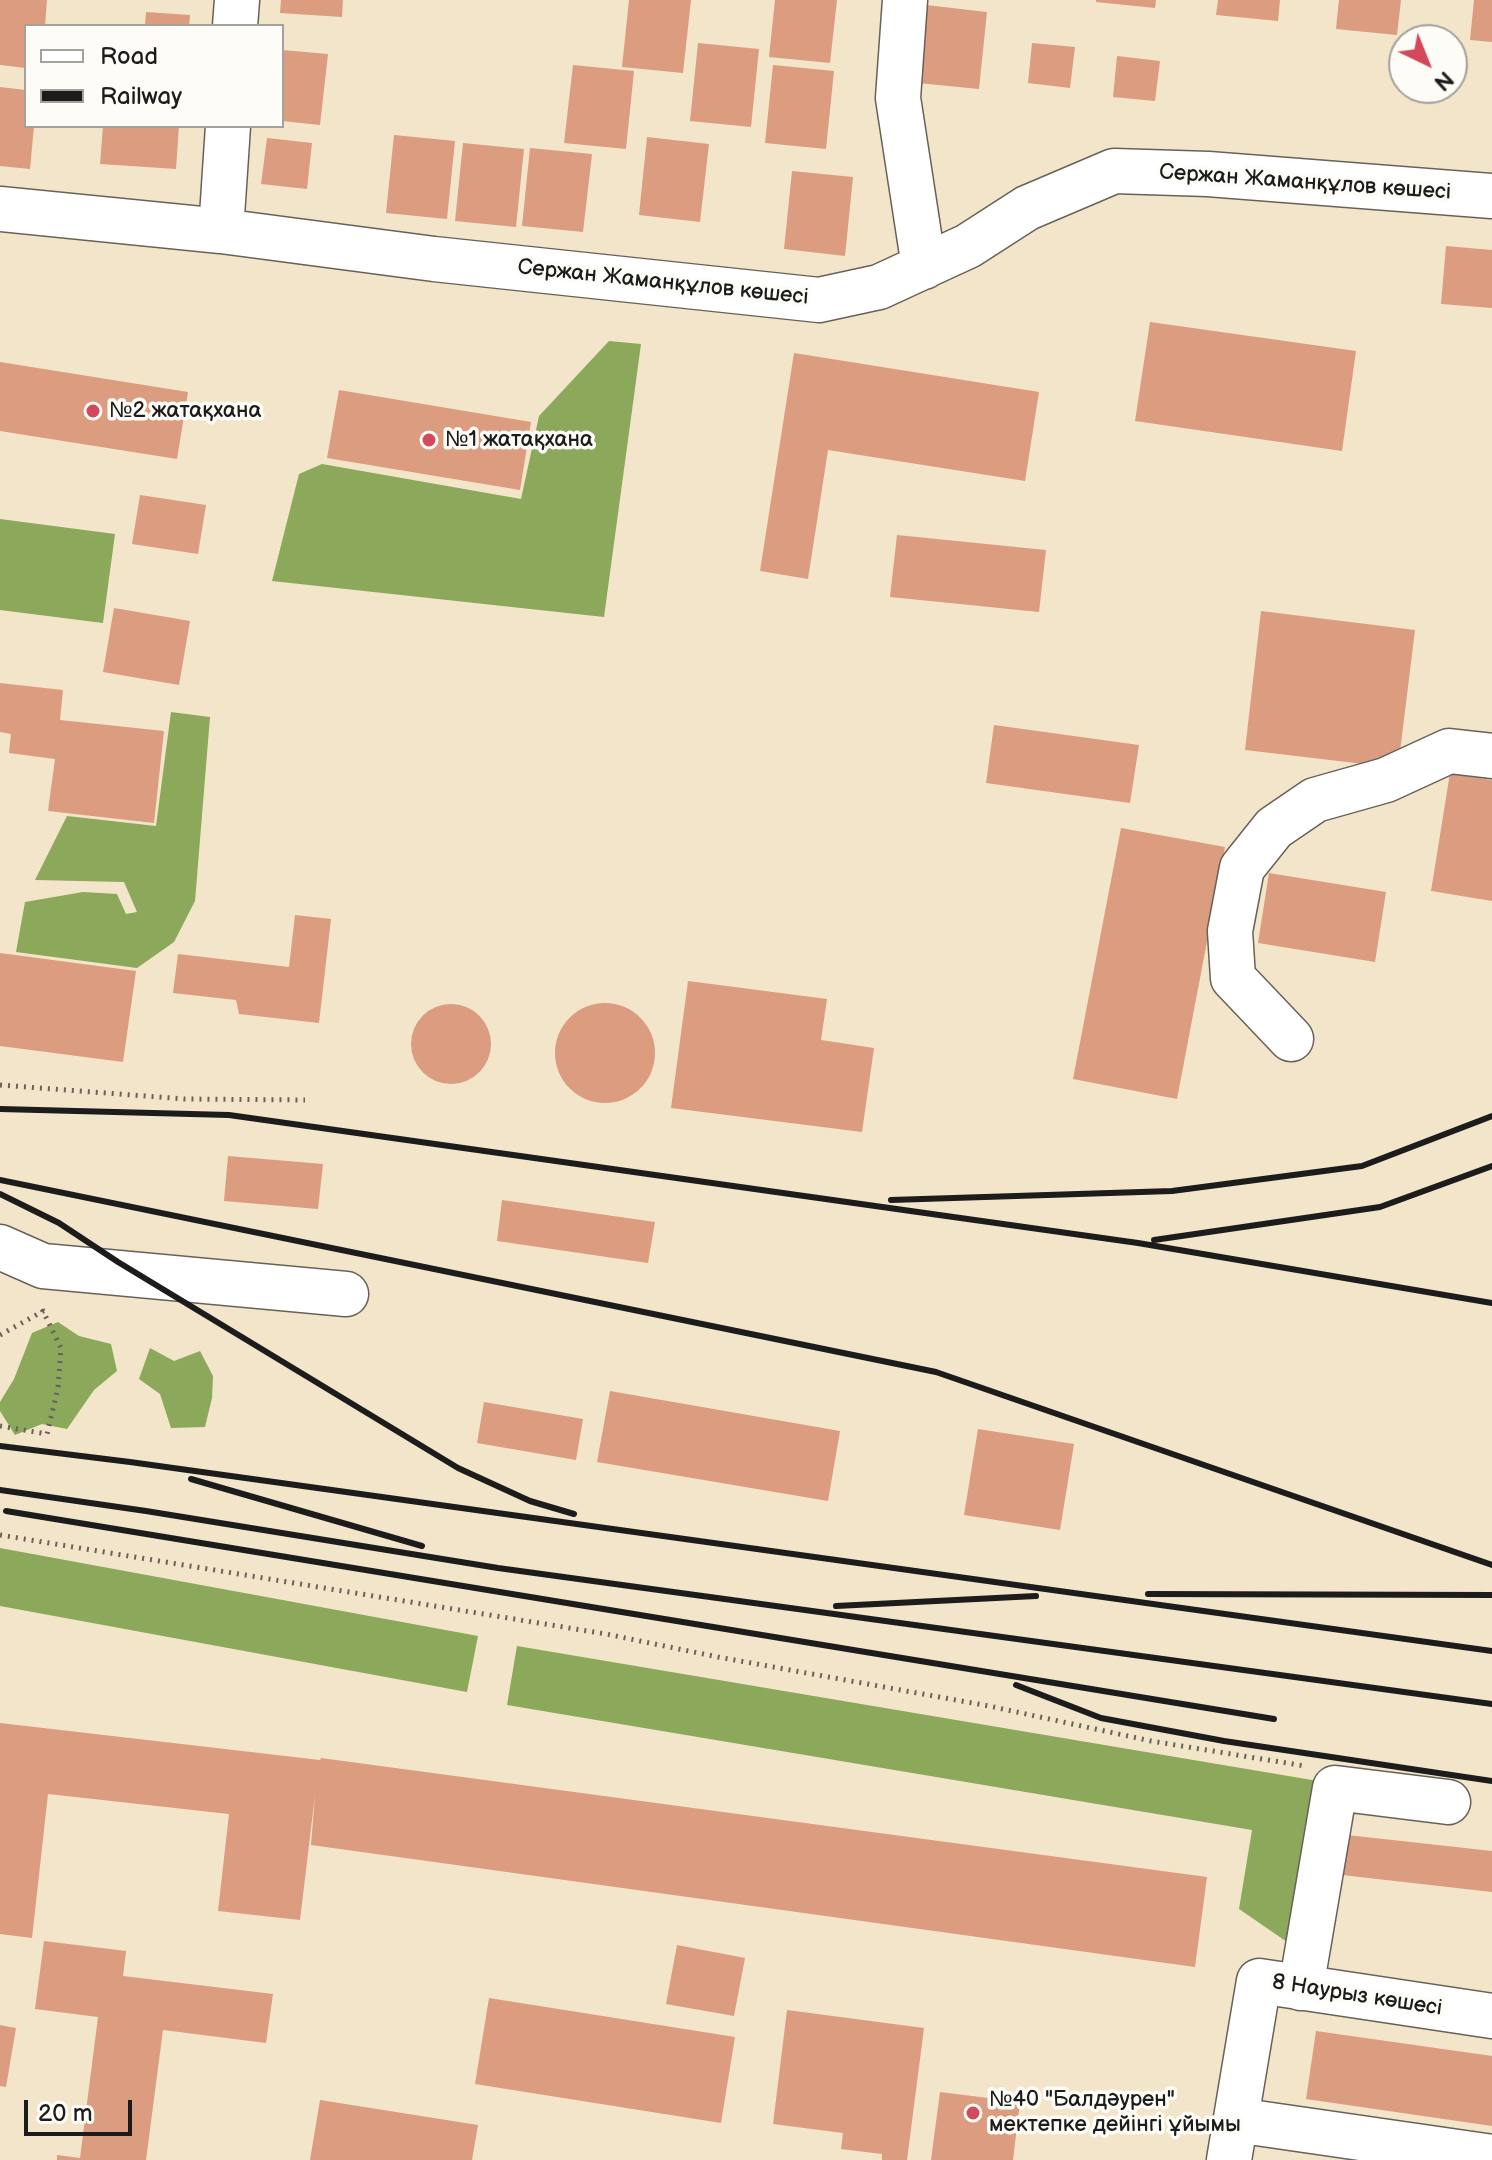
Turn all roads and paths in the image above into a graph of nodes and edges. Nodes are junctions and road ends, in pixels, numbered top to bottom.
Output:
1 (237, 0) edge
2 (905, 0) edge
3 (235, 24) edge
4 (228, 128) edge
5 (1492, 196) edge
6 (0, 209) edge
7 (221, 231) junction
8 (924, 267) junction
9 (1492, 756) edge
10 (1291, 1039) dead end
11 (0, 1085) edge
12 (305, 1100) dead end
13 (0, 1247) edge
14 (346, 1294) dead end
15 (36, 1299) dead end
16 (0, 1426) edge
17 (0, 1535) edge
18 (1335, 1788) junction
19 (1448, 1802) dead end
20 (1301, 1988) junction
21 (1492, 2016) edge
22 (1233, 2140) edge
23 (1492, 2157) edge

1 - 3 street
2 - 8 street
4 - 7 street
5 - 8 street, Сержан Жаманқұлов көшесі
6 - 7 street, Сержан Жаманқұлов көшесі
7 - 8 street, Сержан Жаманқұлов көшесі
9 - 10 street
11 - 12 path
13 - 14 street
15 - 16 path
17 - 18 path
18 - 19 street
18 - 20 street
20 - 21 street, 8 Наурыз көшесі
20 - 22 street, 8 Наурыз көшесі
22 - 23 street

